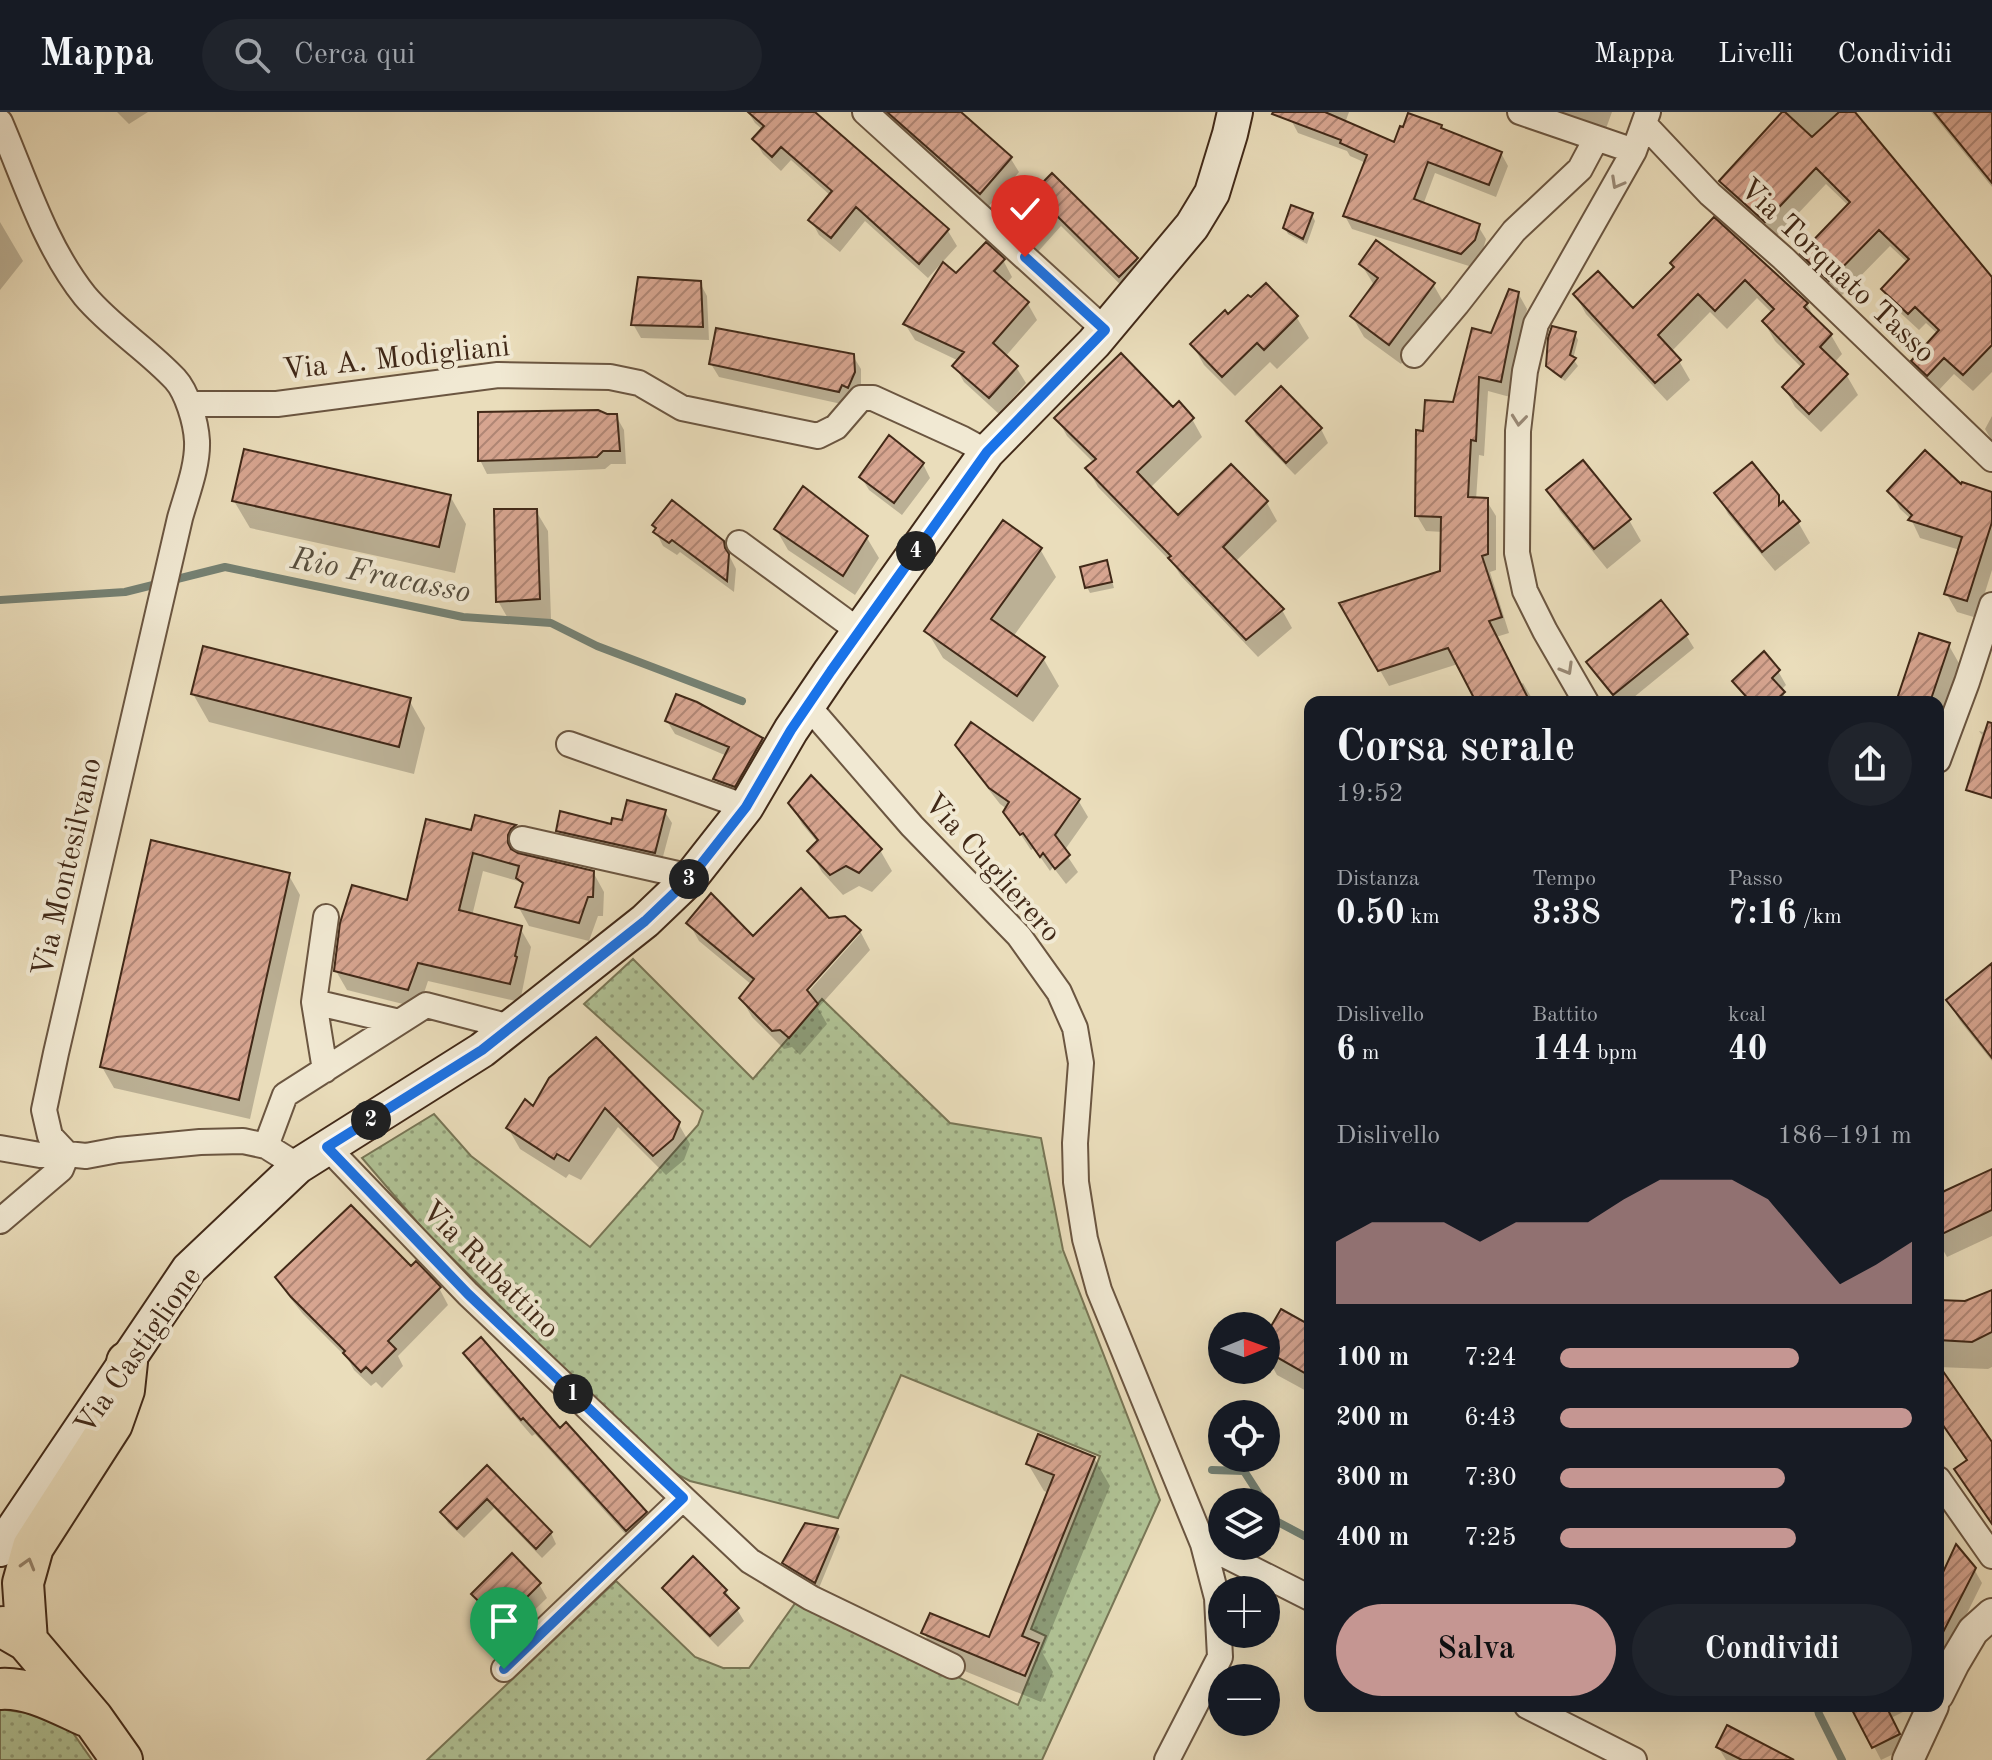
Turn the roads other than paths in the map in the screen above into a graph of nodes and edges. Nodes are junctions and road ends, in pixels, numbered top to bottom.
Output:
1 (865, 112) edge
2 (1235, 112) edge
3 (1520, 112) edge
4 (1646, 118) edge
5 (0, 122) edge
6 (1596, 139) junction
7 (1634, 151) junction
8 (1105, 330) junction
9 (1414, 355) dead end
10 (190, 404) junction
11 (987, 452) junction
12 (1992, 459) edge
13 (739, 543) dead end
14 (1992, 605) edge
15 (859, 631) junction
16 (1972, 666) junction
17 (1992, 681) edge
18 (1583, 696) edge
19 (808, 706) junction
20 (1944, 743) edge
21 (569, 744) dead end
22 (746, 807) junction
23 (522, 839) dead end
24 (691, 877) junction
25 (326, 917) dead end
26 (314, 1002) junction
27 (399, 1022) junction
28 (510, 1027) junction
29 (325, 1070) junction
30 (266, 1146) junction
31 (327, 1147) junction
32 (0, 1148) edge
33 (67, 1154) junction
34 (298, 1166) junction
35 (0, 1221) edge
36 (127, 1362) junction
37 (1944, 1488) edge
38 (683, 1498) junction
39 (1203, 1544) junction
40 (0, 1549) edge
41 (1992, 1556) edge
42 (1304, 1595) edge
43 (1992, 1614) edge
44 (13, 1633) edge
45 (952, 1666) dead end
46 (504, 1669) dead end
47 (1944, 1683) edge
48 (2, 1687) edge
49 (1539, 1712) edge
50 (1930, 1712) edge
51 (93, 1719) junction
52 (122, 1760) edge
53 (1167, 1760) edge
54 (1634, 1760) edge
55 (1908, 1760) edge

1 - 8 street
2 - 8 main road, Via Castiglione
3 - 6 street
4 - 7 street
4 - 12 street, Via Torquato Tasso
5 - 10 street
6 - 7 street
6 - 9 street
7 -> 18 street
8 - 11 main road, Via Castiglione
10 - 11 street, Via A. Modigliani
10 - 33 street, Via Montesilvano
11 - 15 main road, Via Castiglione
13 - 15 street
14 - 16 street
15 - 19 main road, Via Castiglione
16 - 17 street
16 - 20 street
19 - 22 main road, Via Castiglione
19 - 39 street, Via Cuglierero
21 - 22 street
22 - 24 main road, Via Castiglione
23 - 24 street
24 - 28 main road, Via Castiglione
25 - 26 street
26 - 27 street
26 - 29 street
27 - 28 street
27 - 29 street
28 - 31 main road, Via Castiglione
29 - 30 street
30 - 33 street
30 - 34 street
31 - 34 main road, Via Castiglione
31 - 38 street, Via Rubattino
32 - 33 street
33 - 35 street
34 - 36 main road, Via Castiglione
36 - 40 main road, Via Castiglione
44 -> 36 highway
37 - 41 street
38 - 45 street, Via Rubattino
38 - 46 street
39 - 42 street
39 - 53 street, Via Cuglierero
43 - 47 street
44 - 51 highway
48 - 51 highway
49 - 54 street
50 - 55 street
51 - 52 highway

